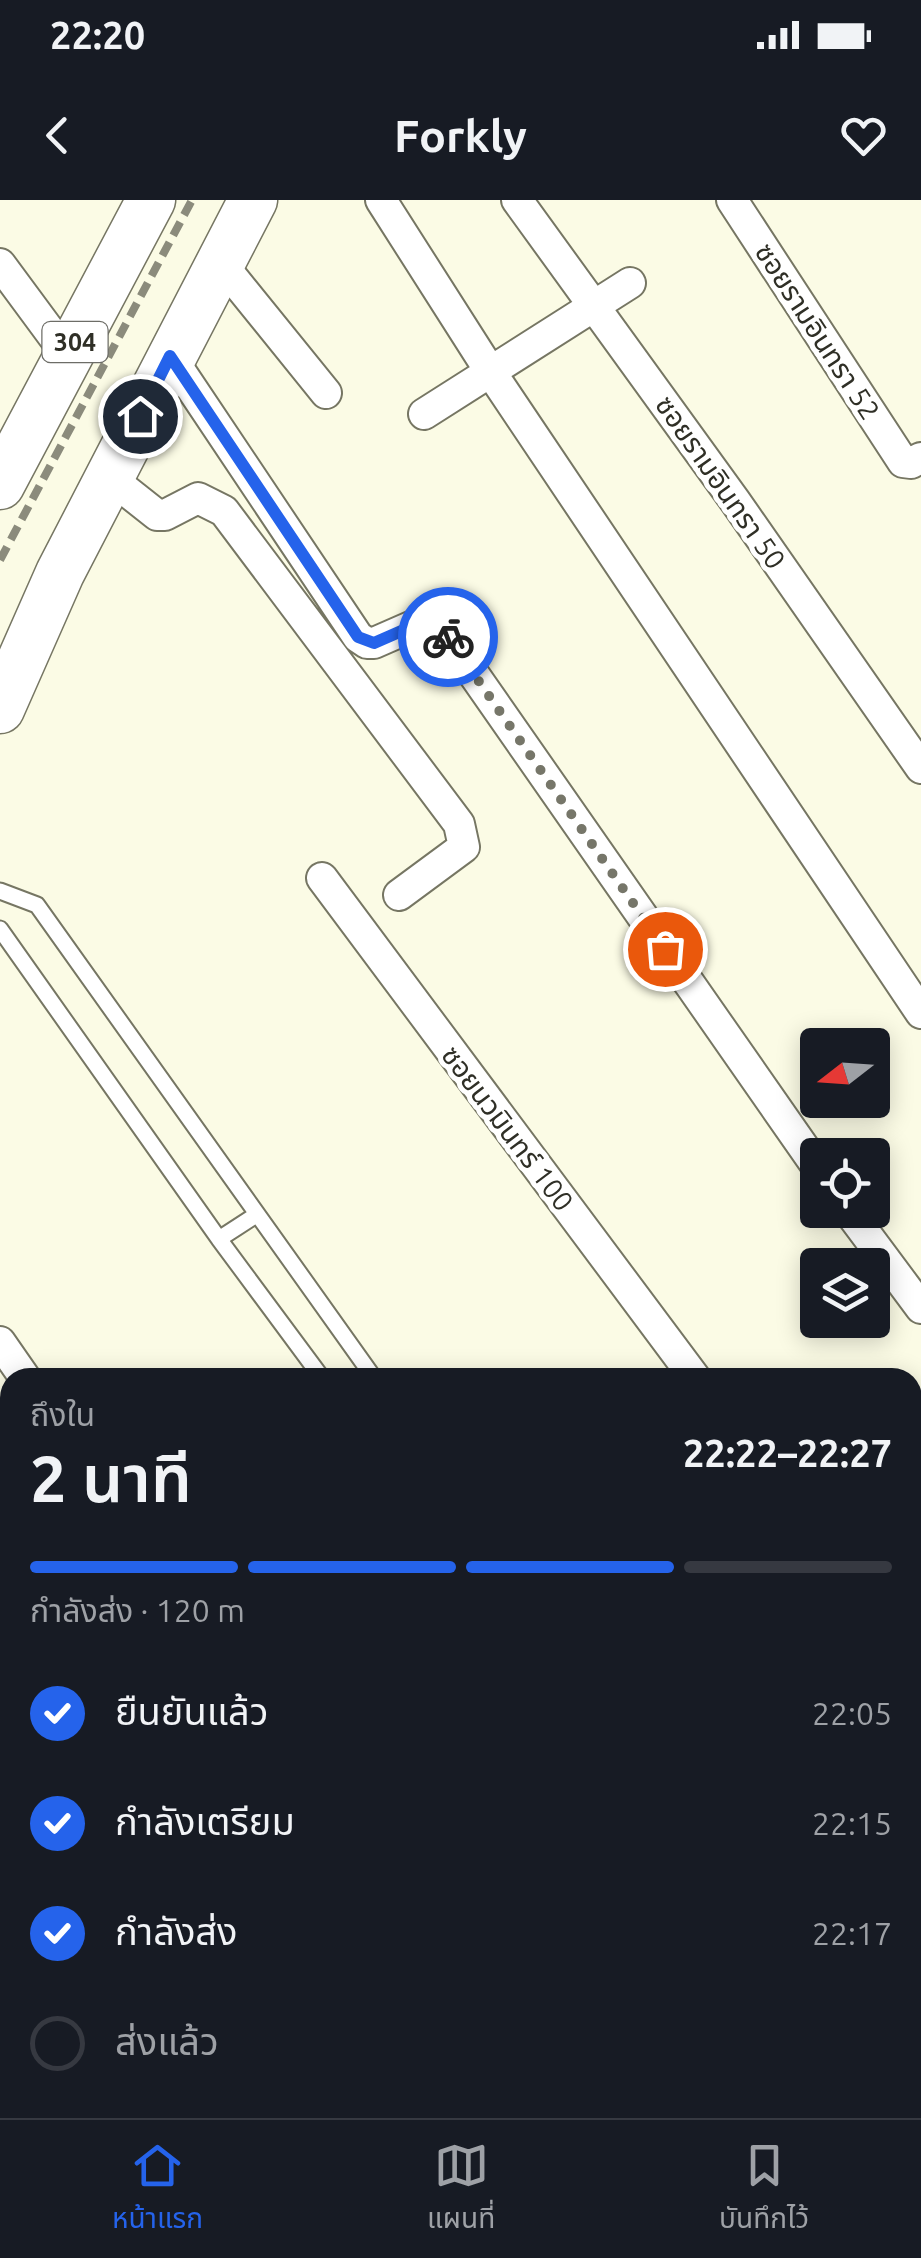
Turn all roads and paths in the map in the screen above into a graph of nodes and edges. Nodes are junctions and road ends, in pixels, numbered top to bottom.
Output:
1 (151, 200) edge
2 (253, 200) edge
3 (381, 200) edge
4 (517, 200) edge
5 (732, 200) edge
6 (220, 262) junction
7 (0, 264) edge
8 (630, 283) dead end
9 (596, 306) junction
10 (68, 356) junction
11 (170, 356) junction
12 (490, 371) junction
13 (326, 392) dead end
14 (424, 414) dead end
15 (912, 460) edge
16 (109, 477) junction
17 (0, 485) edge
18 (60, 573) junction
19 (0, 664) edge
20 (0, 709) edge
21 (921, 768) edge
22 (322, 878) dead end
23 (0, 891) edge
24 (399, 895) dead end
25 (0, 929) edge
26 (921, 1013) edge
27 (800, 1142) edge
28 (256, 1215) junction
29 (861, 1228) edge
30 (219, 1240) junction
31 (921, 1308) edge
32 (0, 1342) edge
33 (18, 1368) edge
34 (315, 1368) edge
35 (367, 1368) edge
36 (688, 1368) edge

1 - 10 main road, 304
2 - 6 main road
3 - 12 street
4 - 9 street, ซอยรามอินทรา 50
5 - 15 street, ซอยรามอินทรา 52
6 - 11 main road
6 - 13 street
7 - 10 street
8 - 9 street
9 - 12 street
9 - 21 street, ซอยรามอินทรา 50
10 - 17 main road, 304
11 - 16 main road
11 - 27 street
12 - 14 street
12 - 26 street
16 - 18 main road
16 - 24 street
18 - 19 main road
18 - 20 main road
22 - 36 street, ซอยนวมินทร์ 100
23 - 28 lane
25 - 30 lane
28 - 30 lane
28 - 35 lane
29 - 31 street
30 - 34 lane
32 - 33 street

